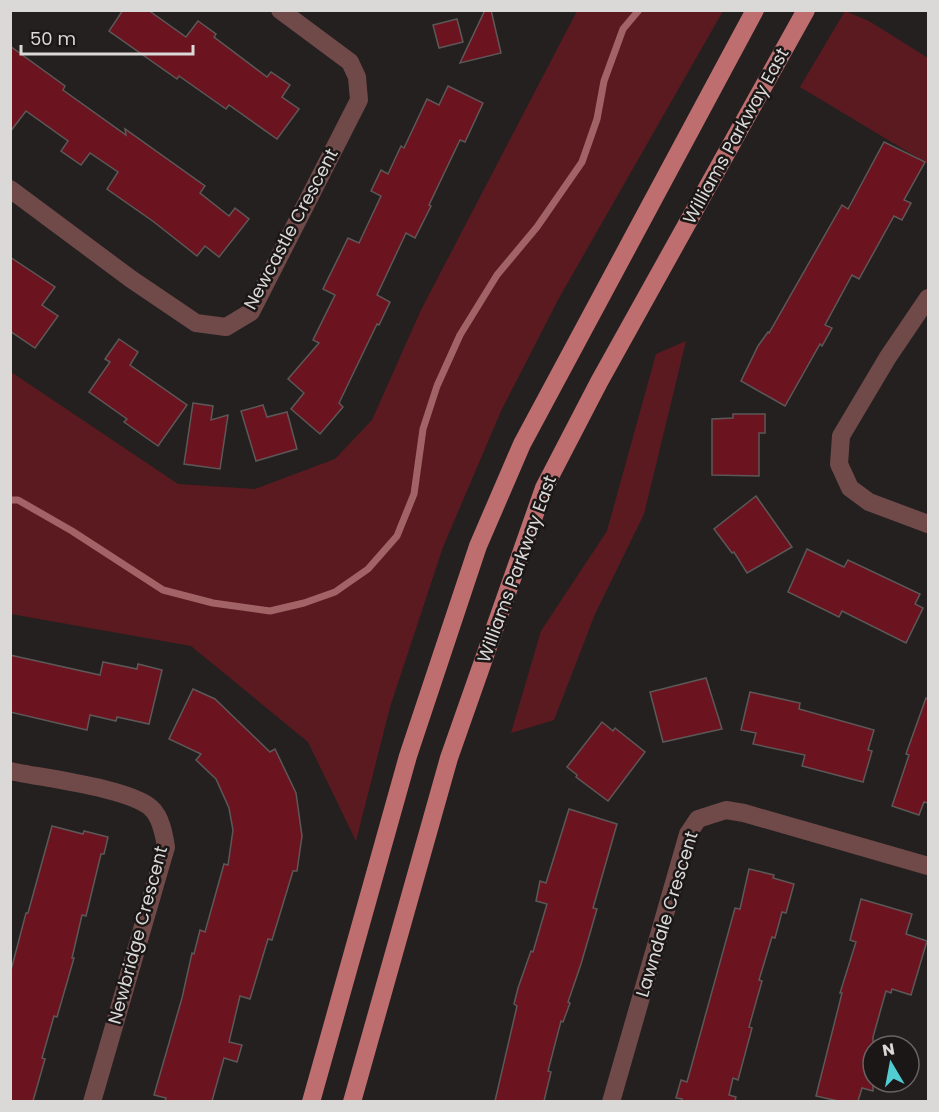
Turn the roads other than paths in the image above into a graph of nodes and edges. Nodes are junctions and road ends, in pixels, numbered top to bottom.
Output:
1 (280, 10) edge
2 (755, 10) edge
3 (806, 10) edge
4 (10, 189) edge
5 (928, 298) edge
6 (928, 524) edge
7 (10, 771) edge
8 (928, 866) edge
9 (92, 1101) edge
10 (311, 1101) edge
11 (352, 1101) edge
12 (611, 1101) edge

1 - 4 street, Newcastle Crescent
2 - 10 main road
3 - 11 main road, Williams Parkway East
5 - 6 street
7 - 9 street, Newbridge Crescent
8 - 12 street, Lawndale Crescent

